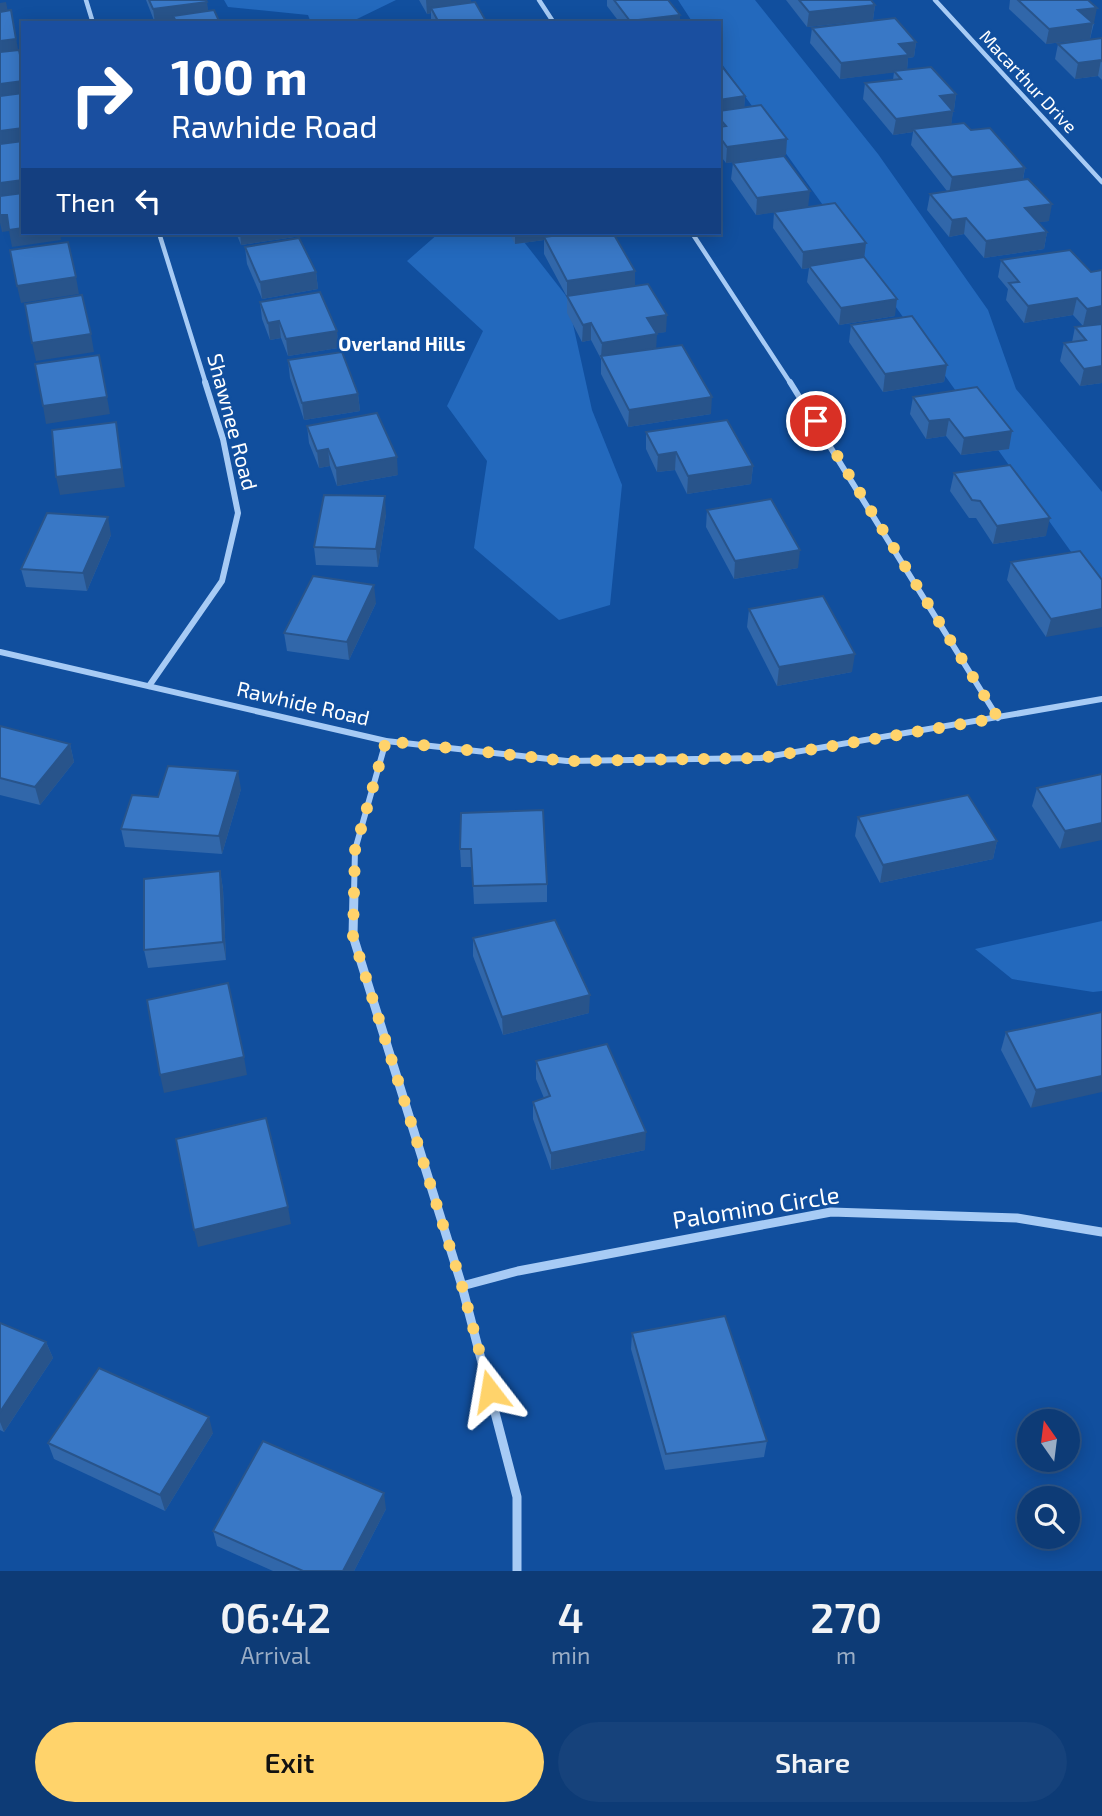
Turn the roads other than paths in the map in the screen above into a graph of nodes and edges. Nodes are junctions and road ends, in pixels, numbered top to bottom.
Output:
1 (86, 0) edge
2 (539, 0) edge
3 (935, 0) edge
4 (92, 21) edge
5 (553, 21) edge
6 (1102, 182) edge
7 (160, 235) edge
8 (693, 235) edge
9 (0, 652) edge
10 (149, 686) junction
11 (1102, 699) edge
12 (998, 718) junction
13 (386, 741) junction
14 (1102, 1232) edge
15 (462, 1286) junction
16 (517, 1571) edge

1 - 4 street
2 - 5 street
3 - 6 street, Macarthur Drive
7 - 10 street, Shawnee Road
8 - 12 street
9 - 10 street, Rawhide Road
10 - 13 street, Rawhide Road
11 - 12 street, Rawhide Road
12 - 13 street, Rawhide Road
13 - 15 street
14 - 15 street, Palomino Circle
15 - 16 street

